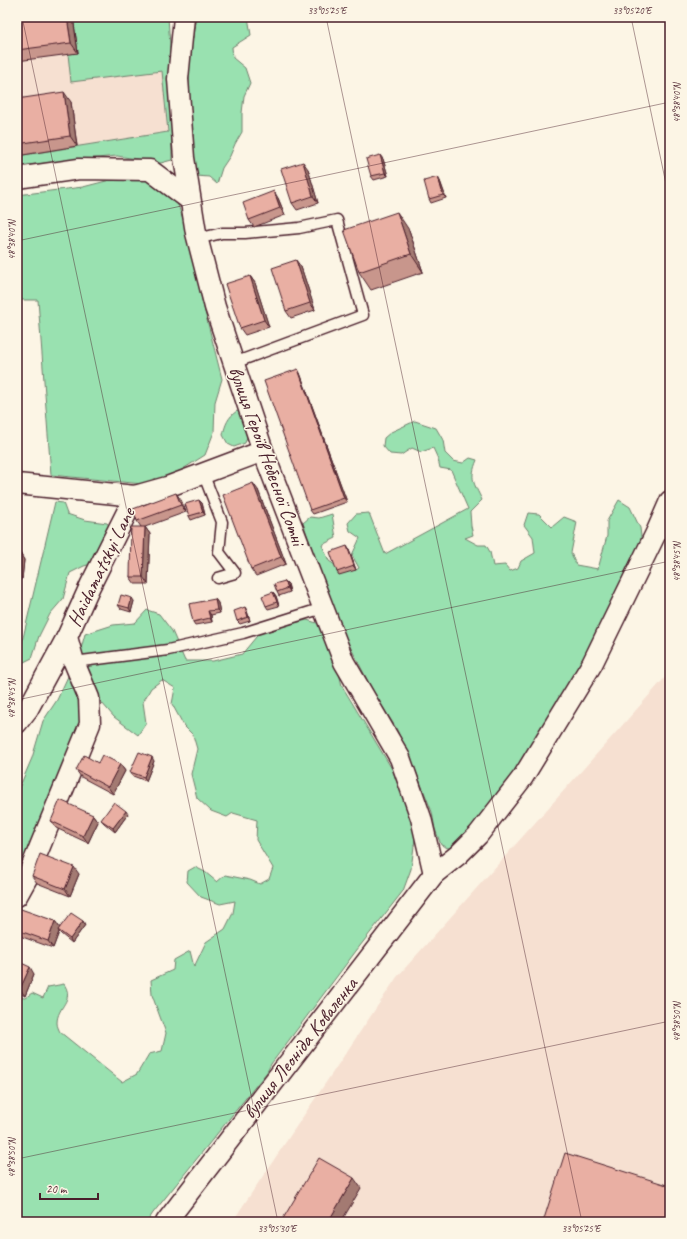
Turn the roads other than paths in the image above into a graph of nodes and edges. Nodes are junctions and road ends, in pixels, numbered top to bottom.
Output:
1 (184, 17) edge
2 (17, 178) edge
3 (190, 200) junction
4 (197, 239) junction
5 (234, 363) junction
6 (263, 451) junction
7 (203, 473) junction
8 (17, 484) edge
9 (135, 496) junction
10 (670, 501) edge
11 (663, 531) edge
12 (218, 578) dead end
13 (323, 608) junction
14 (67, 637) junction
15 (74, 662) junction
16 (17, 724) edge
17 (434, 874) junction
18 (17, 896) edge
19 (166, 1222) edge

1 - 3 street, вулиця Героїв Небесної Сотні
2 - 3 street
3 - 4 street, вулиця Героїв Небесної Сотні
4 - 5 street, вулиця Героїв Небесної Сотні
4 - 5 lane
5 - 6 street, вулиця Героїв Небесної Сотні
6 - 7 street
6 - 13 street, вулиця Героїв Небесної Сотні
7 - 9 street
7 - 12 lane
8 - 9 street
9 - 14 street, Haidamatskyi Lane
10 - 11 street, вулиця Леоніда Коваленка
11 - 17 street, вулиця Леоніда Коваленка
13 - 15 lane
13 - 17 street, вулиця Героїв Небесної Сотні
14 - 15 street, Haidamatskyi Lane
14 - 16 street, Haidamatskyi Lane
15 - 18 street, Haidamatskyi Lane
17 - 19 street, вулиця Леоніда Коваленка

